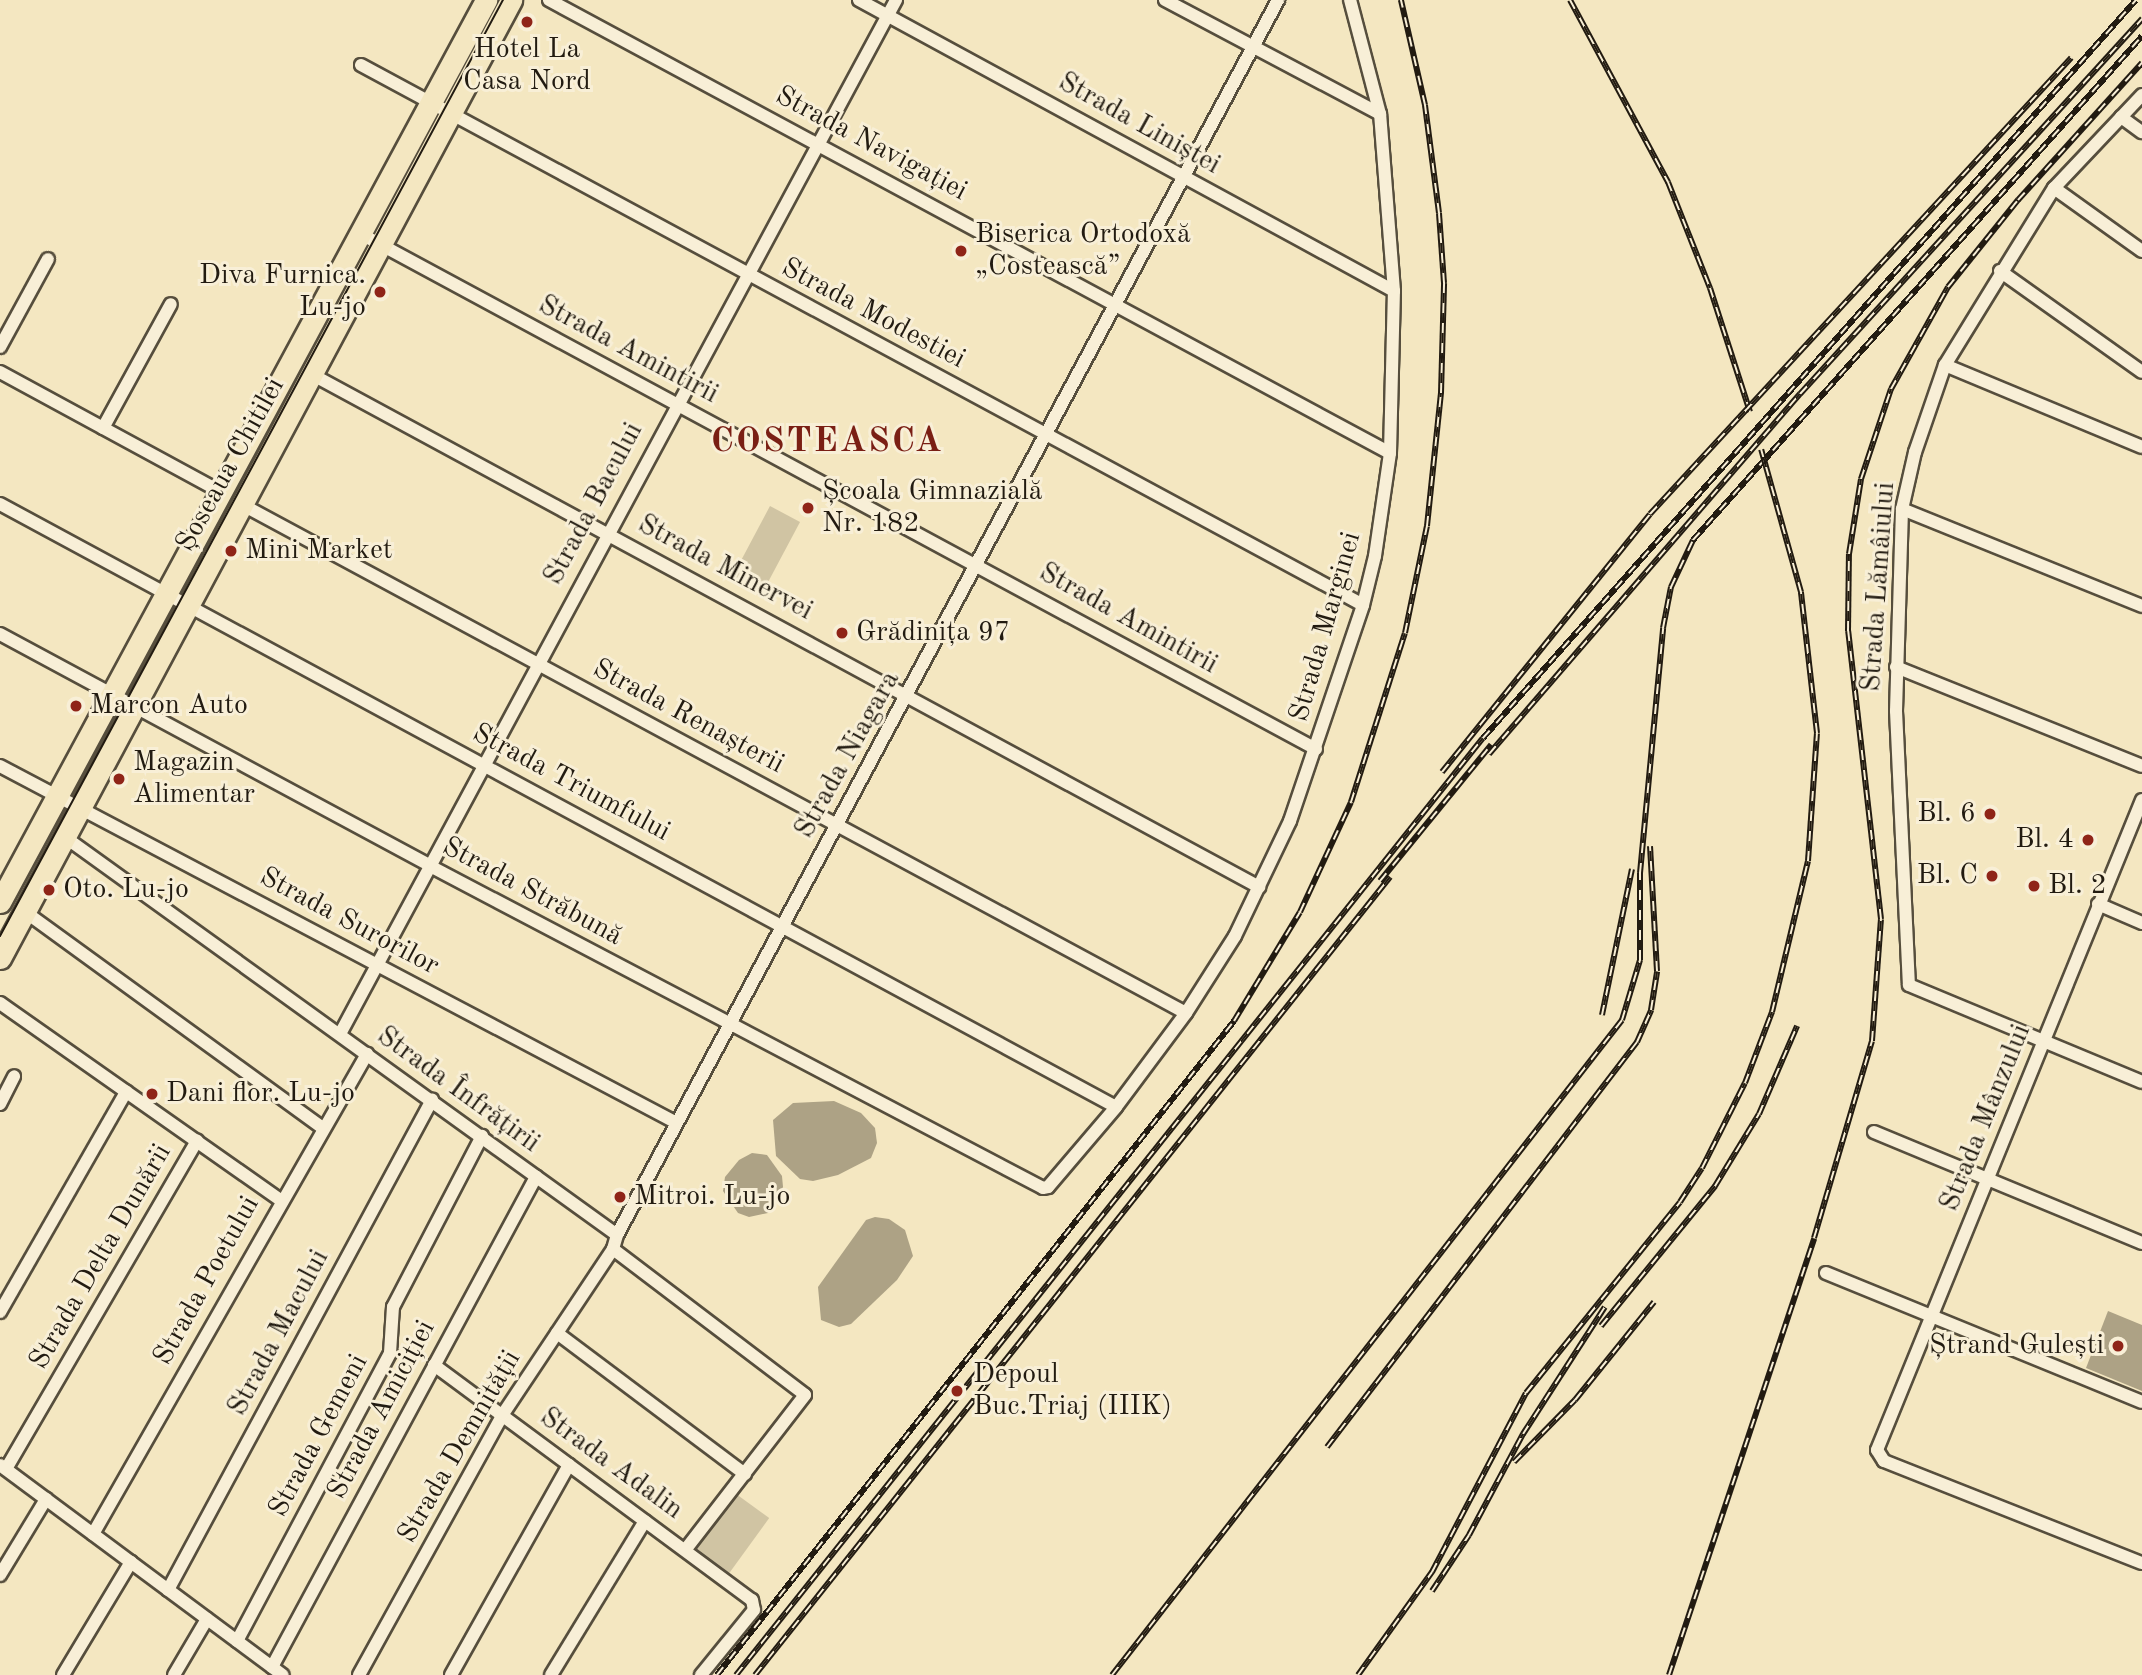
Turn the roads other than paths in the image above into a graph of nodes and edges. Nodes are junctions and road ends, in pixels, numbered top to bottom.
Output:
1 (486, 0) edge
2 (511, 0) edge
3 (549, 0) edge
4 (859, 0) edge
5 (896, 0) edge
6 (1164, 0) edge
7 (1278, 0) edge
8 (1350, 0) edge
9 (888, 15) junction
10 (1254, 47) junction
11 (361, 65) dead end
12 (2142, 95) edge
13 (440, 108) junction
14 (1380, 114) junction
15 (2121, 117) junction
16 (2142, 132) edge
17 (818, 143) junction
18 (1184, 176) junction
19 (2054, 188) junction
20 (361, 234) junction
21 (380, 245) junction
22 (2142, 251) edge
23 (48, 259) dead end
24 (2000, 271) junction
25 (748, 275) junction
26 (1394, 291) junction
27 (171, 304) dead end
28 (1115, 304) junction
29 (0, 348) edge
30 (1944, 365) junction
31 (0, 372) edge
32 (2142, 372) edge
33 (313, 375) junction
34 (677, 404) junction
35 (103, 428) junction
36 (1047, 434) junction
37 (2142, 447) edge
38 (1390, 453) junction
39 (221, 492) junction
40 (0, 504) edge
41 (241, 504) junction
42 (1902, 509) junction
43 (607, 532) junction
44 (977, 565) junction
45 (167, 595) junction
46 (186, 605) junction
47 (1363, 605) junction
48 (2142, 606) edge
49 (0, 634) edge
50 (536, 664) junction
51 (1896, 667) junction
52 (908, 695) junction
53 (123, 700) junction
54 (1315, 749) junction
55 (485, 764) junction
56 (0, 766) edge
57 (2142, 766) edge
58 (58, 798) junction
59 (2142, 800) edge
60 (77, 808) junction
61 (837, 825) junction
62 (62, 835) junction
63 (430, 866) junction
64 (1259, 887) junction
65 (1, 899) edge
66 (2098, 904) junction
67 (24, 911) junction
68 (2142, 923) edge
69 (783, 926) junction
70 (0, 958) edge
71 (378, 965) junction
72 (0, 1003) edge
73 (1186, 1013) junction
74 (730, 1023) junction
75 (340, 1034) junction
76 (2045, 1040) junction
77 (367, 1054) junction
78 (14, 1076) dead end
79 (2142, 1082) edge
80 (126, 1092) junction
81 (432, 1100) junction
82 (0, 1104) edge
83 (1116, 1107) junction
84 (675, 1122) junction
85 (323, 1128) junction
86 (1874, 1132) dead end
87 (482, 1136) junction
88 (197, 1141) junction
89 (536, 1177) junction
90 (1989, 1178) junction
91 (1043, 1188) joint
92 (280, 1200) junction
93 (617, 1235) junction
94 (2142, 1243) edge
95 (613, 1250) junction
96 (1826, 1273) dead end
97 (0, 1312) edge
98 (1931, 1315) junction
99 (557, 1333) junction
100 (434, 1365) junction
101 (2142, 1402) edge
102 (503, 1414) junction
103 (569, 1465) junction
104 (3, 1467) edge
105 (745, 1474) junction
106 (46, 1499) junction
107 (645, 1521) junction
108 (93, 1534) junction
109 (686, 1549) junction
110 (131, 1562) junction
111 (2142, 1563) edge
112 (0, 1575) edge
113 (168, 1590) junction
114 (207, 1619) junction
115 (237, 1641) junction
116 (278, 1672) edge
117 (63, 1675) edge
118 (173, 1675) edge
119 (359, 1675) edge
120 (451, 1675) edge
121 (551, 1675) edge
122 (701, 1675) edge

1 - 13 main road, Șoseaua Chitilei
2 - 13 main road, Șoseaua Chitilei
3 - 17 street, Strada Navigației
4 - 9 street, Strada Liniștei
5 - 9 street, Strada Bacului
6 - 10 street
7 - 10 street, Strada Niagara
8 - 14 street, Strada Marginei
9 - 17 street, Strada Bacului
9 - 18 street, Strada Liniștei
10 - 14 street
10 - 18 street, Strada Niagara
11 - 13 street, Strada Modestiei
12 - 15 street, Strada Lămâiului
13 - 20 main road, Șoseaua Chitilei
13 - 21 main road, Șoseaua Chitilei
13 - 25 street, Strada Modestiei
14 - 26 street, Strada Marginei
15 - 16 street
15 - 19 street, Strada Lămâiului
17 - 25 street, Strada Bacului
17 - 28 street, Strada Navigației
18 - 26 street, Strada Liniștei
18 - 28 street, Strada Niagara
19 - 22 street
19 - 24 street, Strada Lămâiului
20 - 21 street, Strada Amintirii
20 - 39 main road, Șoseaua Chitilei
21 - 33 main road, Șoseaua Chitilei
21 - 34 street, Strada Amintirii
23 - 29 street
24 - 30 street, Strada Lămâiului
24 - 32 street
25 - 34 street, Strada Bacului
25 - 36 street, Strada Modestiei
26 - 38 street, Strada Marginei
27 - 35 street
28 - 36 street, Strada Niagara
28 - 38 street, Strada Navigației
30 - 37 street
30 - 42 street, Strada Lămâiului
31 - 35 street
33 - 41 main road, Șoseaua Chitilei
33 - 43 street, Strada Minervei
34 - 43 street, Strada Bacului
34 - 44 street, Strada Amintirii
35 - 39 street
36 - 44 street, Strada Niagara
36 - 47 street, Strada Modestiei
38 - 47 street, Strada Marginei
39 - 45 main road, Șoseaua Chitilei
40 - 45 street, Strada Triumfului
41 - 46 main road, Șoseaua Chitilei
41 - 50 street, Strada Renașterii
42 - 48 street
42 - 51 street, Strada Lămâiului
43 - 50 street, Strada Bacului
43 - 52 street, Strada Minervei
44 - 52 street, Strada Niagara
44 - 54 street, Strada Amintirii
45 - 46 street, Strada Triumfului
45 - 53 main road, Șoseaua Chitilei
46 - 53 main road, Șoseaua Chitilei
46 - 55 street, Strada Triumfului
47 - 54 street, Strada Marginei
49 - 53 street, Strada Străbună
50 - 55 street, Strada Bacului
50 - 61 street, Strada Renașterii
51 - 57 street
51 - 76 street, Strada Lămâiului
52 - 61 street, Strada Niagara
52 - 64 street, Strada Minervei
53 - 58 main road, Șoseaua Chitilei
53 - 60 main road, Șoseaua Chitilei
53 - 63 street, Strada Străbună
54 - 64 street, Strada Marginei
55 - 63 street, Strada Bacului
55 - 69 street, Strada Triumfului
56 - 58 street, Strada Surorilor
58 - 60 street, Strada Surorilor
58 - 65 main road, Șoseaua Chitilei
59 - 66 street, Strada Mânzului
60 - 62 main road, Șoseaua Chitilei
60 - 71 street, Strada Surorilor
61 - 69 street, Strada Niagara
61 - 73 street, Strada Renașterii
62 - 67 main road, Șoseaua Chitilei
62 - 75 street, Strada Înfrățirii
63 - 71 street, Strada Bacului
63 - 74 street, Strada Străbună
64 - 73 street, Strada Marginei
66 - 68 street
66 - 76 street, Strada Mânzului
67 - 70 main road, Șoseaua Chitilei
67 - 85 street
69 - 74 street, Strada Niagara
69 - 83 street, Strada Triumfului
71 - 75 street, Strada Bacului
71 - 84 street, Strada Surorilor
72 - 80 street
73 - 83 street, Strada Marginei
74 - 84 street, Strada Niagara
74 - 91 street, Strada Străbună
75 - 77 street, Strada Înfrățirii
76 - 79 street
76 - 90 street, Strada Mânzului
77 - 81 street, Strada Înfrățirii
77 - 85 street, Strada Poetului
78 - 82 street
80 - 88 street
80 - 97 street
81 - 87 street, Strada Înfrățirii
81 - 113 street, Strada Macului
83 - 91 street, Strada Marginei
84 - 93 street, Strada Niagara
85 - 92 street, Strada Poetului
86 - 90 street
87 - 89 street, Strada Înfrățirii
87 - 115 street, Strada Gemeni
88 - 92 street
88 - 104 street, Strada Delta Dunării
89 - 93 street, Strada Înfrățirii
89 - 100 street, Strada Amiciției
90 - 94 street
90 - 98 street, Strada Mânzului
92 - 108 street, Strada Poetului
93 - 95 street
95 - 99 street, Strada Demnității
95 - 105 street
96 - 98 street
98 - 101 street
98 - 111 street, Strada Mânzului
99 - 102 street, Strada Demnității
99 - 105 street
100 - 102 street, Strada Adalin
100 - 116 street, Strada Amiciției
102 - 103 street, Strada Adalin
102 - 119 street, Strada Demnității
103 - 107 street, Strada Adalin
103 - 120 street
104 - 106 street
105 - 109 street
106 - 108 street
106 - 112 street
107 - 109 street, Strada Adalin
107 - 121 street
108 - 110 street
109 - 122 street, Strada Adalin
110 - 113 street
110 - 117 street
113 - 114 street
114 - 115 street
114 - 118 street
115 - 116 street

